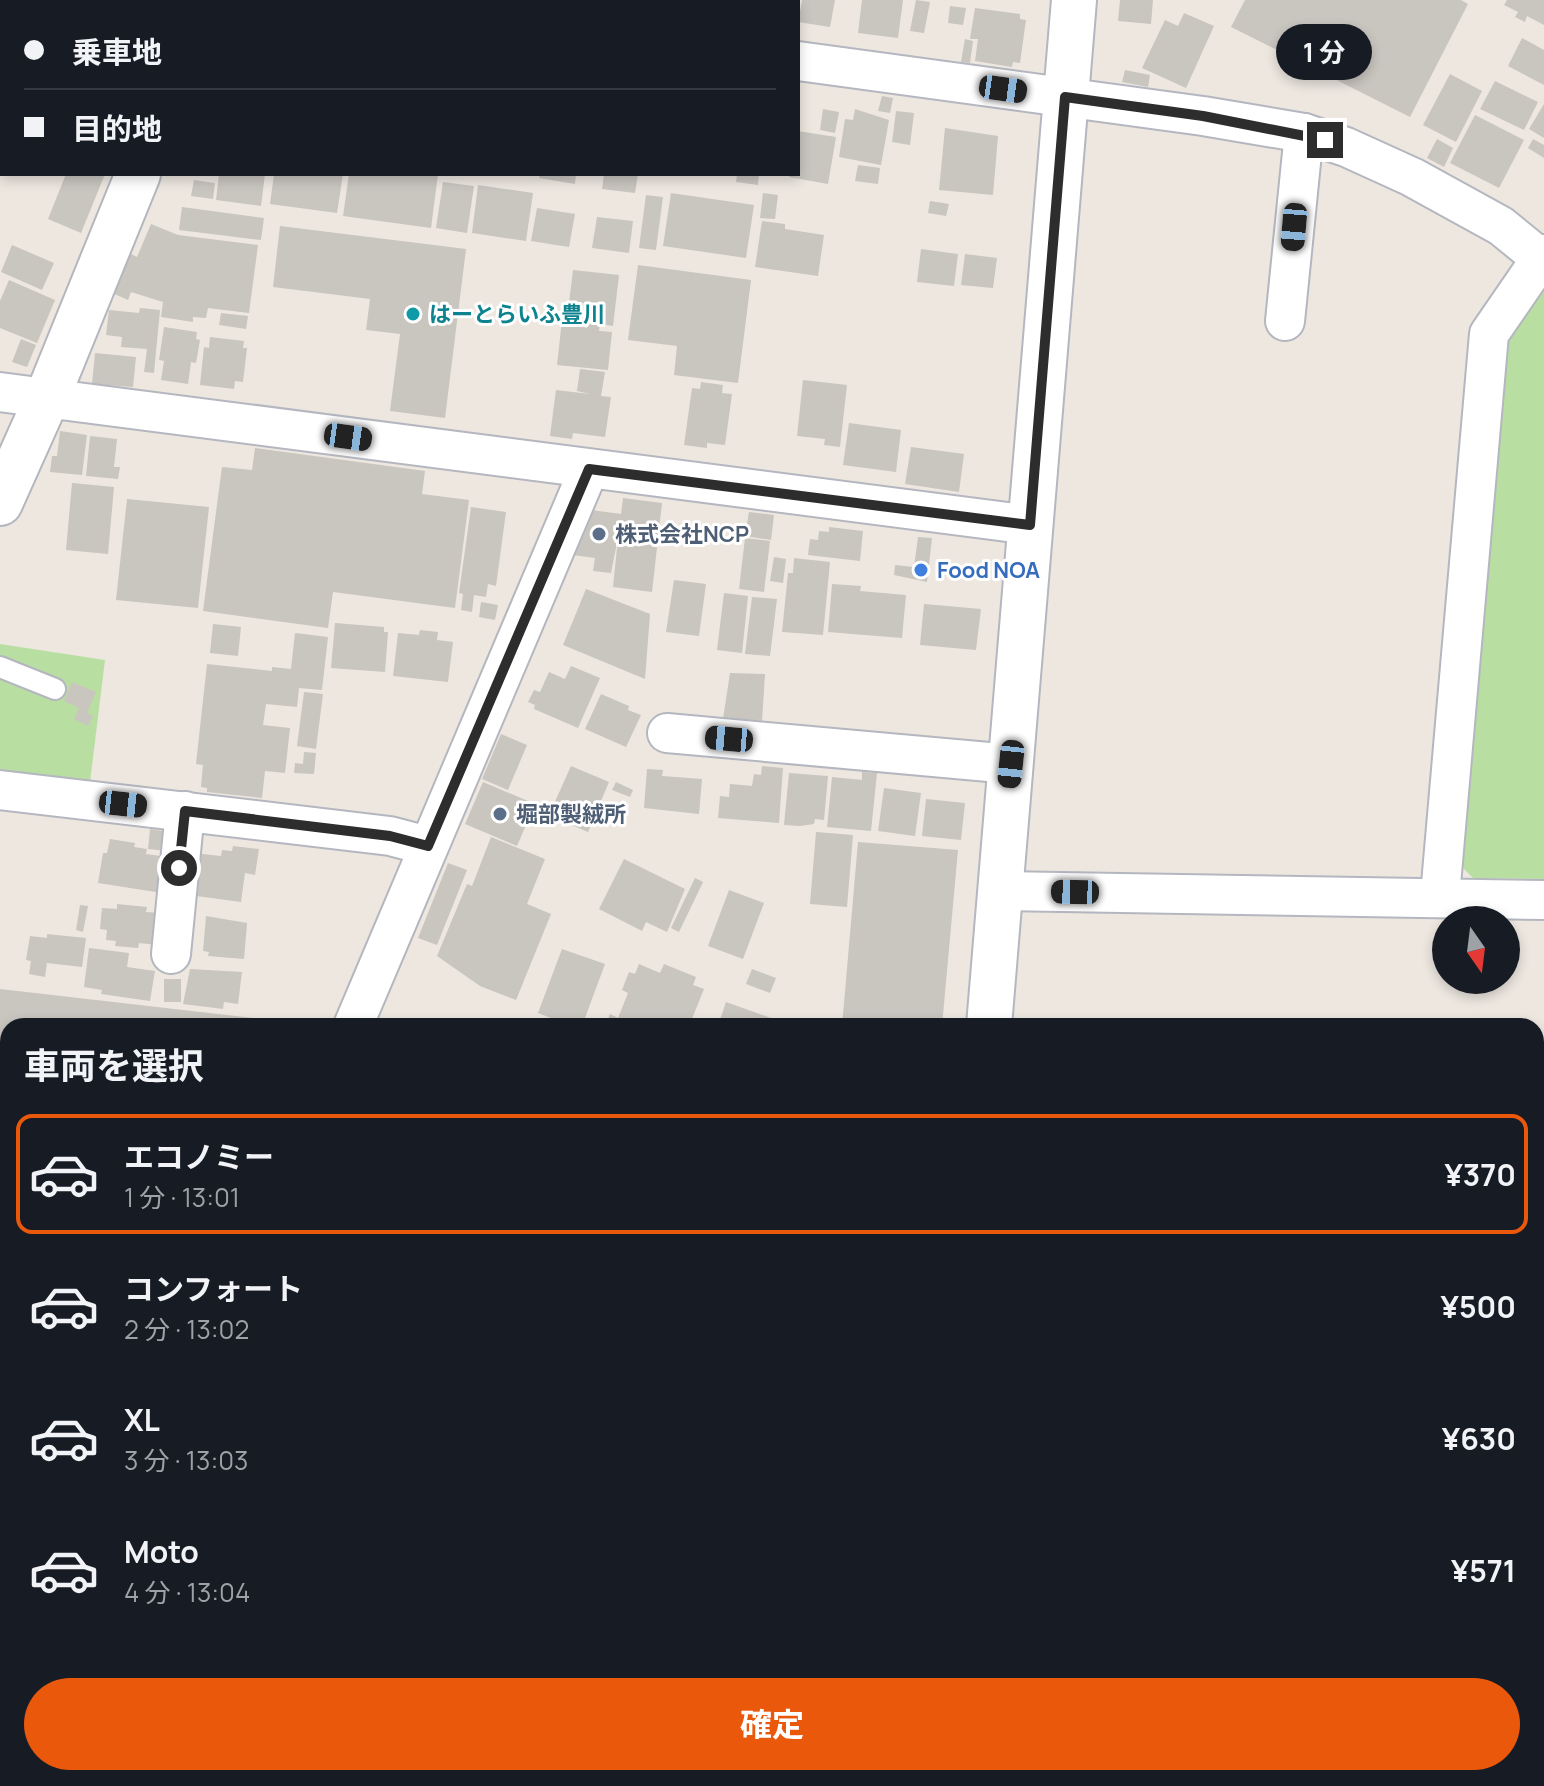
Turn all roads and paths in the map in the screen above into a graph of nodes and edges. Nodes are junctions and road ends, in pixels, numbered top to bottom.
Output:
1 (1074, 0) edge
2 (800, 61) edge
3 (1065, 97) junction
4 (1304, 133) junction
5 (137, 176) edge
6 (1543, 258) edge
7 (1285, 321) dead end
8 (0, 392) edge
9 (47, 398) junction
10 (589, 469) junction
11 (0, 503) edge
12 (1030, 525) junction
13 (0, 667) edge
14 (55, 689) dead end
15 (667, 733) dead end
16 (1011, 764) junction
17 (0, 790) edge
18 (185, 811) junction
19 (428, 846) junction
20 (999, 891) junction
21 (1440, 896) junction
22 (1544, 900) edge
23 (171, 954) dead end
24 (356, 1018) edge
25 (990, 1018) edge

1 - 3 street
2 - 3 street
3 - 4 street
3 - 12 street
4 - 6 street
4 - 7 street
5 - 9 street
6 - 21 street
8 - 9 street
9 - 10 street
9 - 11 street
10 - 12 street
10 - 19 street
12 - 16 street
13 - 14 lane
15 - 16 street
16 - 20 street
17 - 18 street
18 - 19 street
18 - 23 street
19 - 24 street
20 - 21 street
20 - 25 street
21 - 22 street

